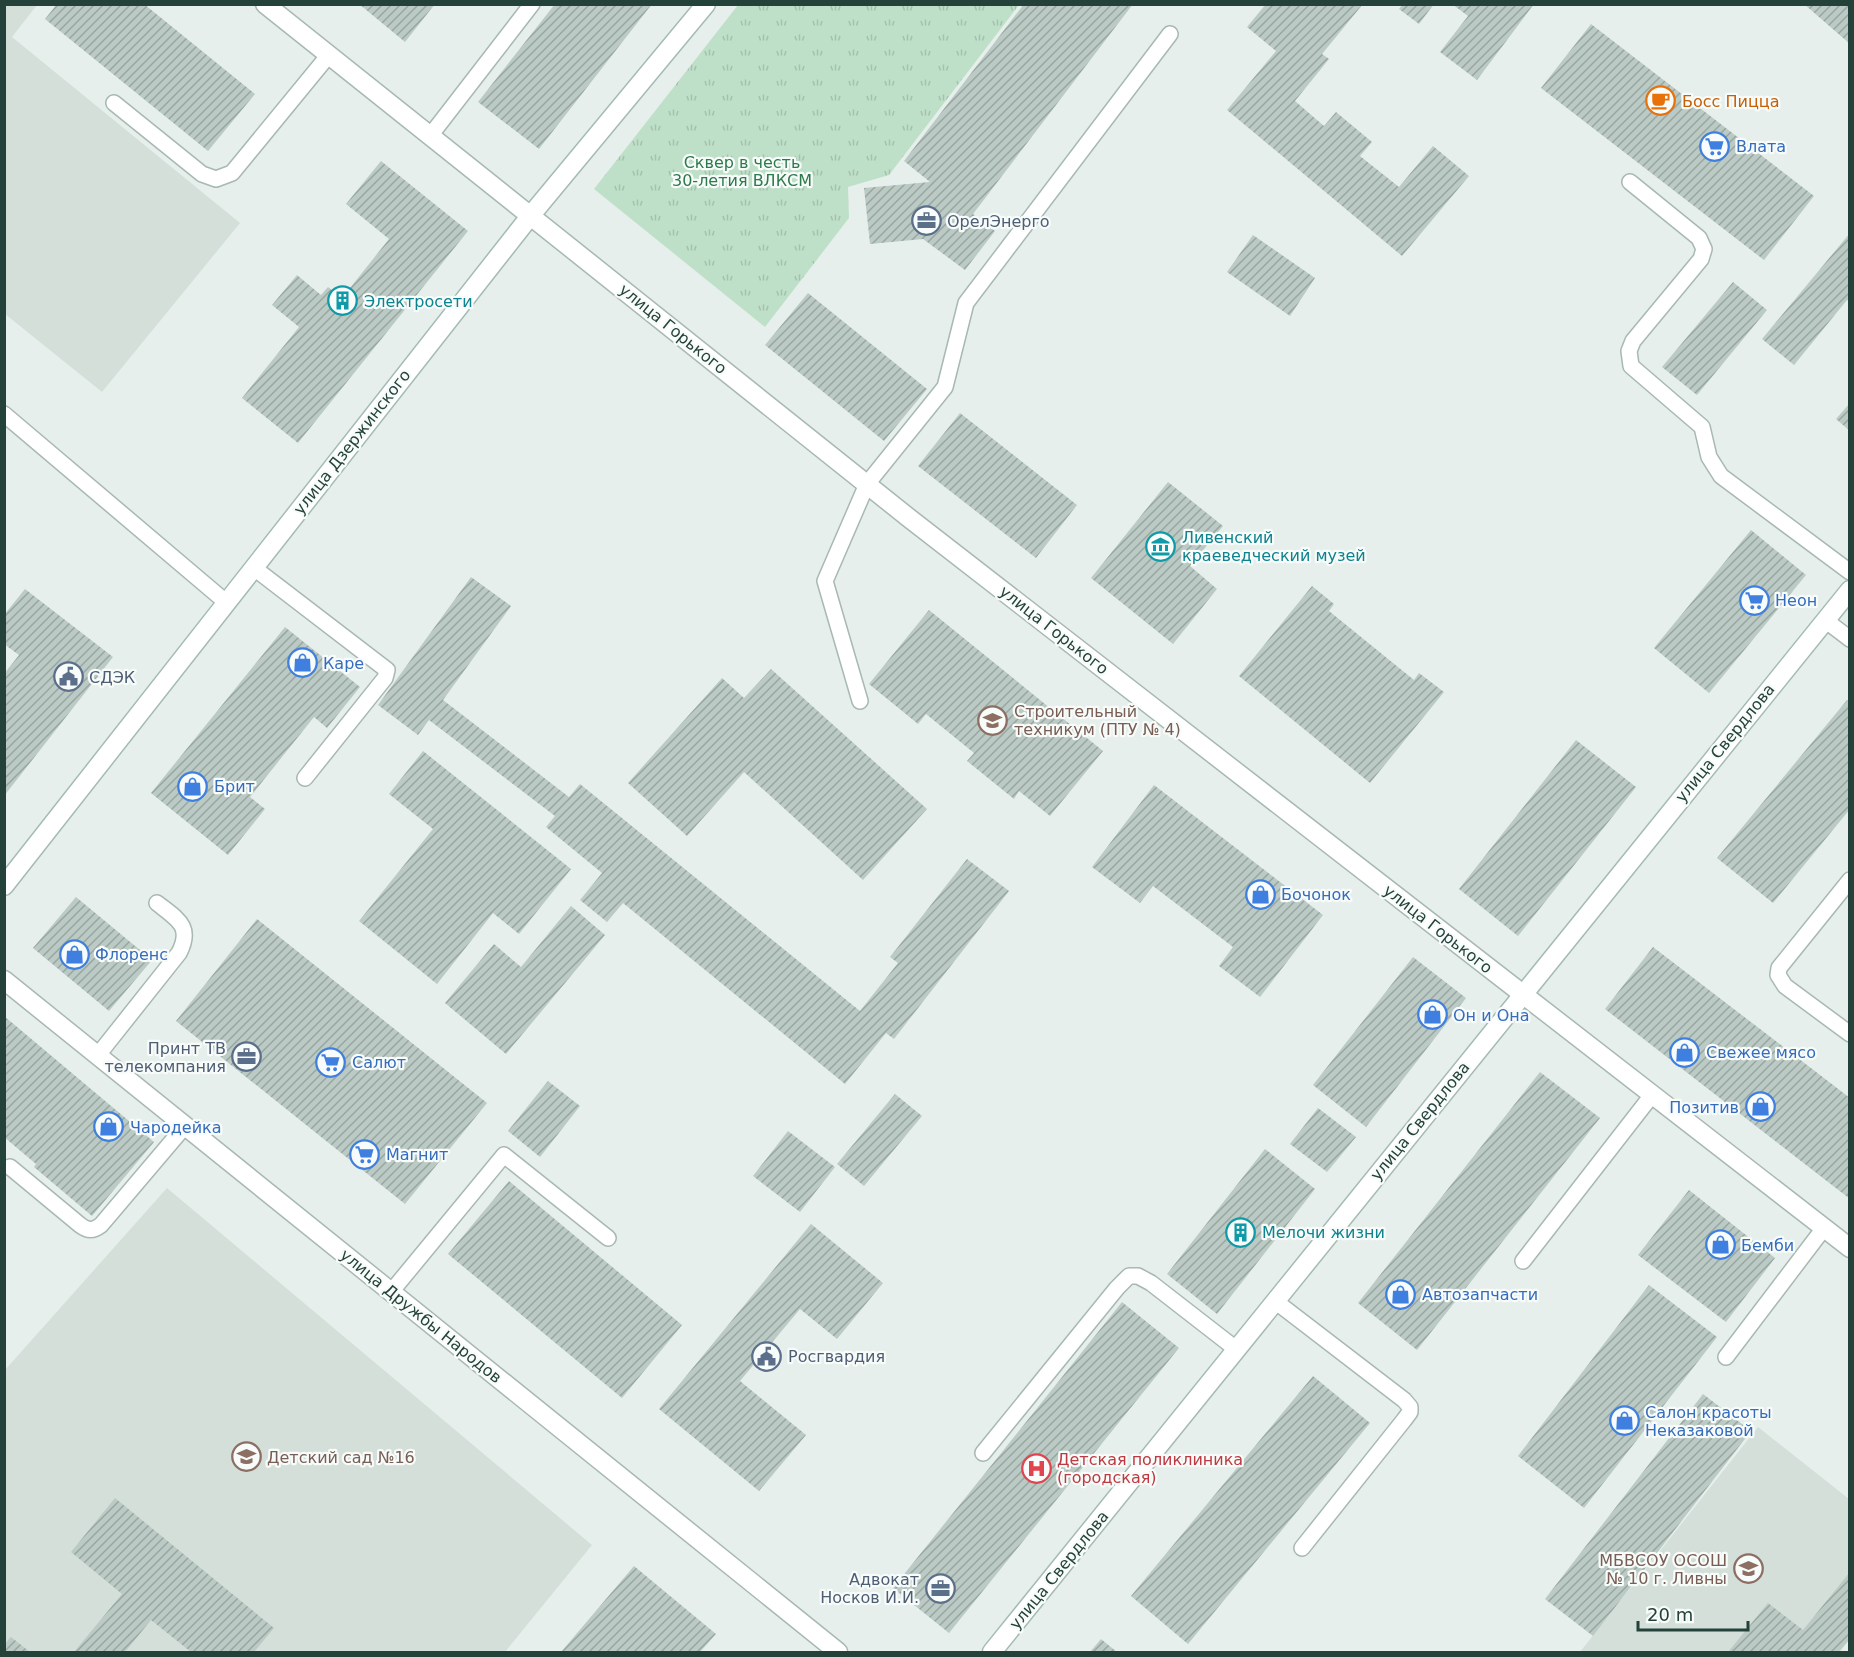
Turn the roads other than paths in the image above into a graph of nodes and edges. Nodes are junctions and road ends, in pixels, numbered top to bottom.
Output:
1 (265, 4) edge
2 (532, 4) edge
3 (706, 4) edge
4 (1170, 34) dead end
5 (328, 56) junction
6 (114, 103) dead end
7 (430, 136) junction
8 (1630, 182) dead end
9 (531, 215) junction
10 (4, 414) edge
11 (867, 484) junction
12 (254, 568) junction
13 (1850, 572) edge
14 (1850, 591) edge
15 (227, 603) junction
16 (1825, 620) junction
17 (1850, 639) edge
18 (860, 701) dead end
19 (305, 778) dead end
20 (1850, 880) edge
21 (4, 886) edge
22 (157, 903) dead end
23 (4, 980) edge
24 (1522, 994) junction
25 (1850, 1034) edge
26 (98, 1055) junction
27 (1652, 1095) junction
28 (185, 1126) junction
29 (10, 1167) dead end
30 (1824, 1228) junction
31 (608, 1238) dead end
32 (1850, 1248) edge
33 (1522, 1261) dead end
34 (391, 1292) junction
35 (1275, 1301) junction
36 (1236, 1349) junction
37 (1726, 1357) dead end
38 (983, 1453) dead end
39 (1302, 1548) dead end
40 (838, 1653) edge
41 (992, 1653) edge

1 - 5 street, улица Горького
2 - 7 lane
3 - 9 street, улица Дзержинского
4 - 11 lane
5 - 6 lane
5 - 7 street, улица Горького
7 - 9 street, улица Горького
8 - 13 lane
9 - 11 street, улица Горького
9 - 12 street, улица Дзержинского
10 - 15 lane
11 - 18 lane
11 - 24 street, улица Горького
12 - 15 street, улица Дзержинского
12 - 19 lane
14 - 16 street, улица Свердлова
15 - 21 street, улица Дзержинского
16 - 17 lane
16 - 24 street, улица Свердлова
20 - 25 lane
22 - 26 lane
23 - 26 street, улица Дружбы Народов
24 - 27 street, улица Горького
24 - 35 street, улица Свердлова
26 - 28 street, улица Дружбы Народов
27 - 30 street, улица Горького
27 - 33 lane
28 - 29 lane
28 - 34 street, улица Дружбы Народов
30 - 32 street, улица Горького
30 - 37 lane
31 - 34 lane
34 - 40 street, улица Дружбы Народов
35 - 36 street, улица Свердлова
35 - 39 lane
36 - 38 lane
36 - 41 street, улица Свердлова

